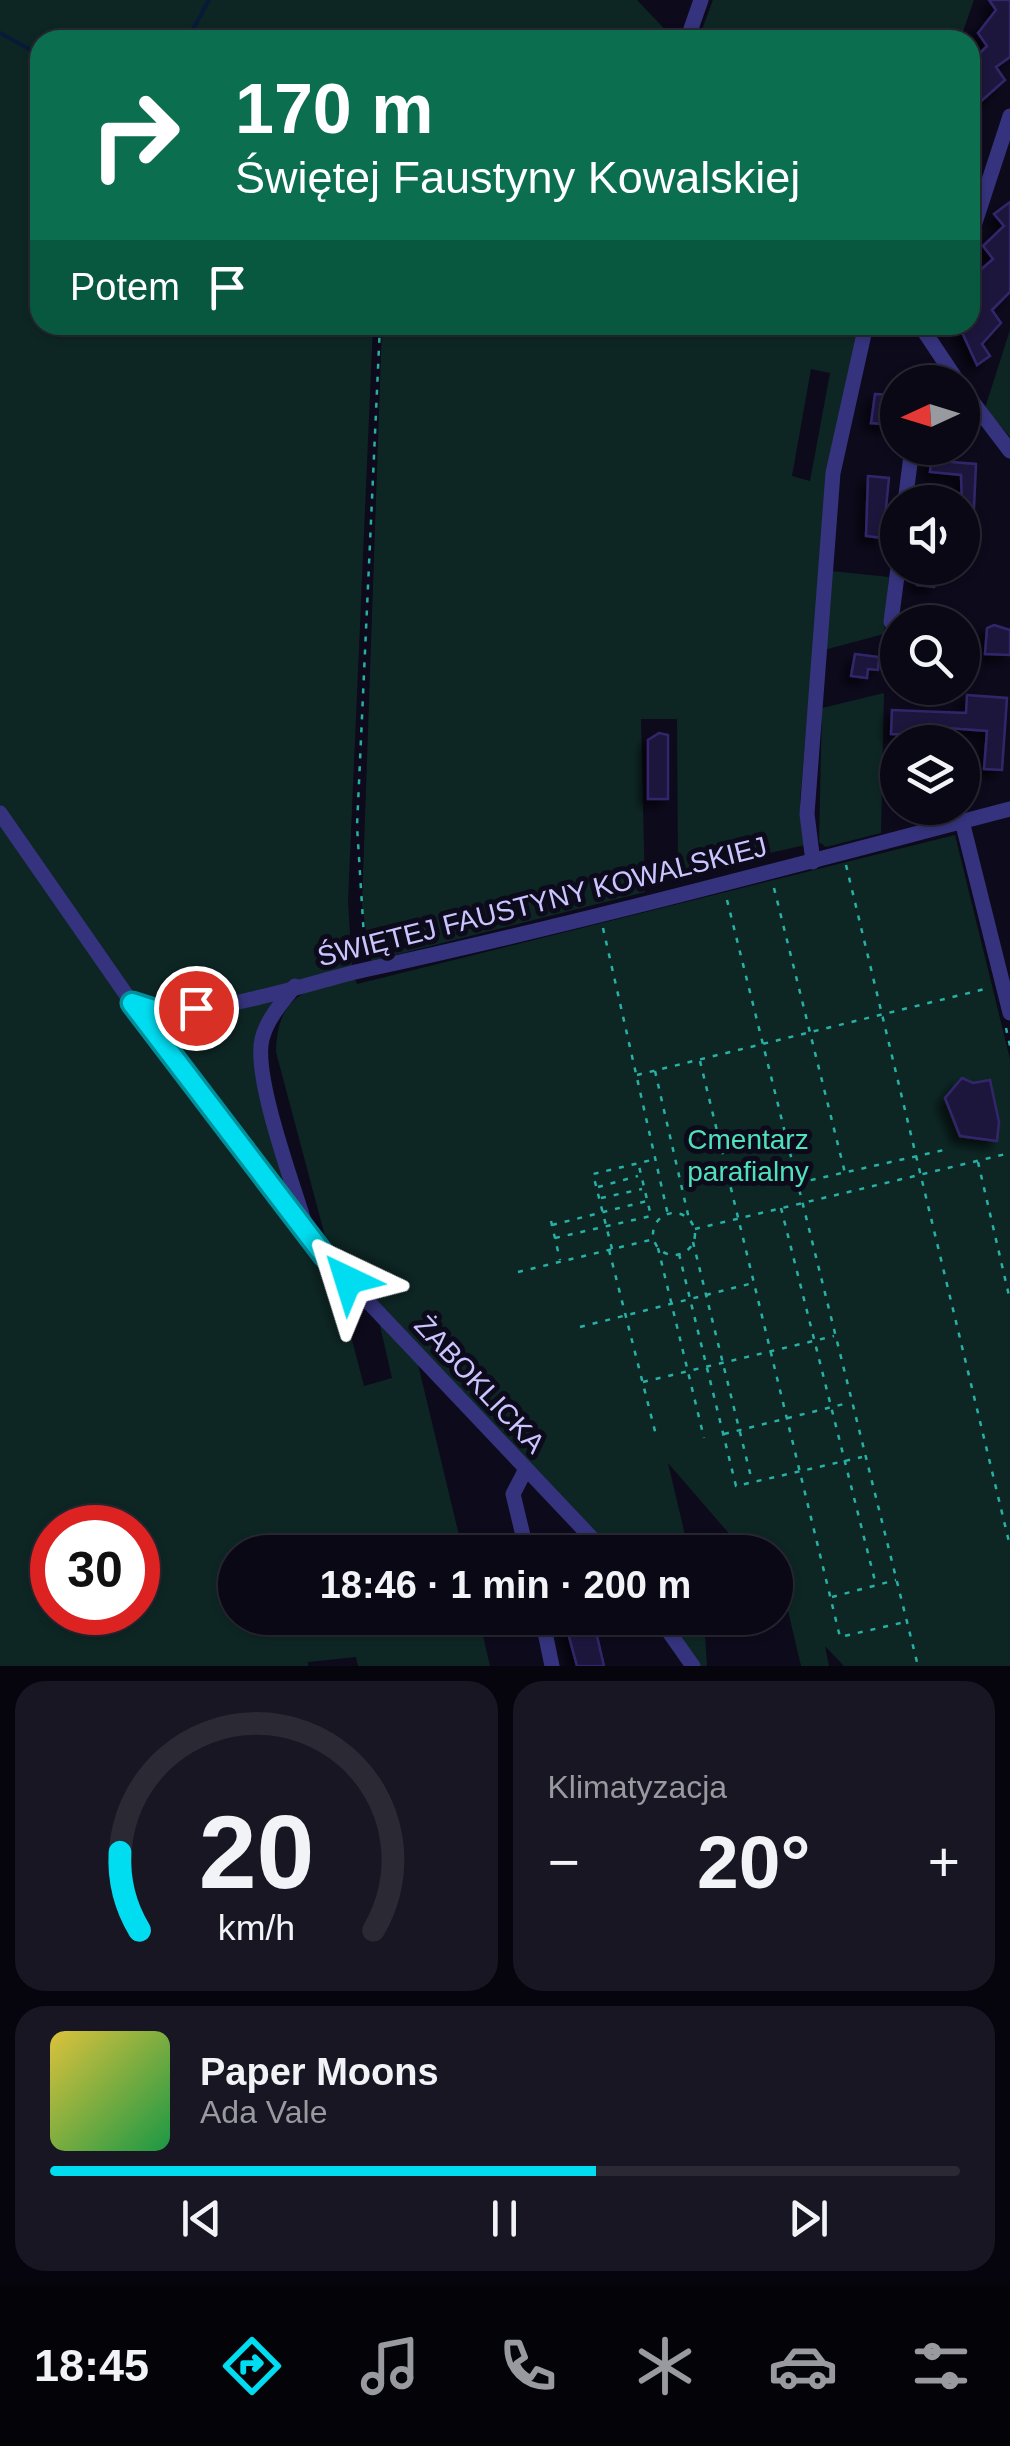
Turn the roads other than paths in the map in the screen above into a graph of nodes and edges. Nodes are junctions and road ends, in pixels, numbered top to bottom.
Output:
1 (701, 0) edge
2 (690, 30) edge
3 (1010, 116) edge
4 (980, 208) edge
5 (864, 335) edge
6 (926, 335) edge
7 (945, 365) edge
8 (980, 413) edge
9 (1010, 451) edge
10 (1010, 809) edge
11 (0, 813) edge
12 (980, 817) edge
13 (951, 825) edge
14 (963, 825) edge
15 (813, 862) junction
16 (295, 986) junction
17 (132, 1003) junction
18 (1010, 1012) edge
19 (306, 1230) junction
20 (526, 1469) junction
21 (523, 1535) edge
22 (589, 1535) edge
23 (546, 1635) edge
24 (672, 1635) edge
25 (552, 1666) edge
26 (693, 1666) edge

1 - 2 street
3 - 4 street
5 - 15 street
6 - 7 street
8 - 9 street
10 - 12 street, ŚWIĘTEJ FAUSTYNY KOWALSKIEJ
11 - 17 street, ŻABOKLICKA
13 - 15 street, ŚWIĘTEJ FAUSTYNY KOWALSKIEJ
14 - 18 street
15 - 16 street, ŚWIĘTEJ FAUSTYNY KOWALSKIEJ
16 - 17 street, ŚWIĘTEJ FAUSTYNY KOWALSKIEJ
16 - 19 street
17 - 19 street, ŻABOKLICKA
19 - 20 street, ŻABOKLICKA
20 - 21 street
20 - 22 street, ŻABOKLICKA
23 - 25 street
24 - 26 street

